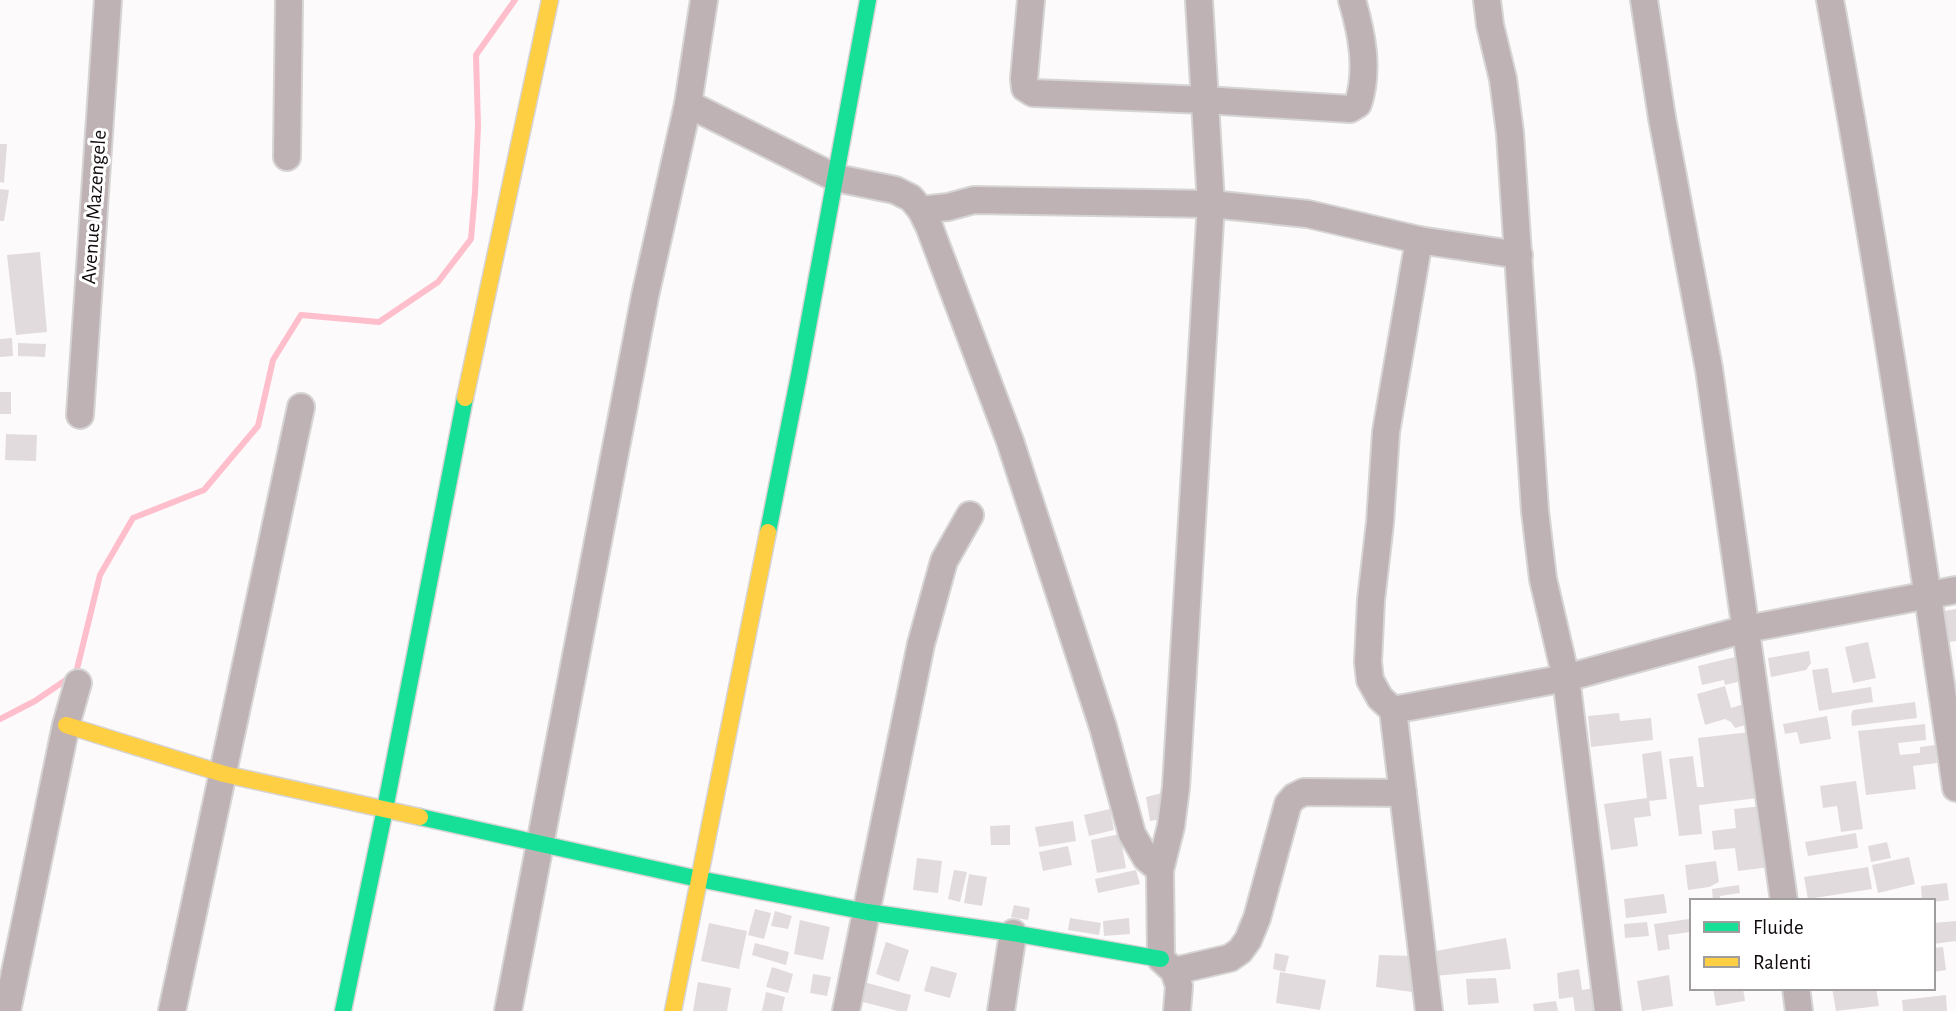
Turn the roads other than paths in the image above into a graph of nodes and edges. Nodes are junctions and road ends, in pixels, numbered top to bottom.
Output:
1 (108, 0) edge
2 (289, 0) edge
3 (550, 0) edge
4 (704, 0) edge
5 (868, 0) edge
6 (1031, 0) edge
7 (1199, 0) edge
8 (1352, 0) edge
9 (1487, 0) edge
10 (1644, 0) edge
11 (1830, 0) edge
12 (1205, 100) junction
13 (688, 104) junction
14 (287, 157) dead end
15 (836, 178) junction
16 (1211, 204) junction
17 (921, 210) junction
18 (1419, 240) junction
19 (1519, 255) junction
20 (301, 407) dead end
21 (80, 415) dead end
22 (970, 515) dead end
23 (1956, 590) edge
24 (1928, 595) junction
25 (1746, 629) junction
26 (1566, 678) junction
27 (78, 683) dead end
28 (1393, 710) junction
29 (66, 725) junction
30 (224, 774) junction
31 (1956, 788) edge
32 (1403, 793) junction
33 (385, 809) junction
34 (540, 843) junction
35 (1160, 870) junction
36 (699, 878) junction
37 (1784, 899) edge
38 (867, 912) junction
39 (1013, 933) junction
40 (1168, 965) junction
41 (1796, 990) edge
42 (7, 1011) edge
43 (172, 1011) edge
44 (343, 1011) edge
45 (508, 1011) edge
46 (673, 1011) edge
47 (846, 1011) edge
48 (1000, 1011) edge
49 (1177, 1011) edge
50 (1429, 1011) edge
51 (1608, 1011) edge
52 (1799, 1011) edge

1 - 21 street, Avenue Mazengele
2 - 14 street
3 - 33 street
4 - 13 street
5 - 15 street
6 - 12 street
7 - 12 street
8 - 12 street
9 - 19 street
10 - 25 street
11 - 24 street
12 - 16 street
13 - 15 street
13 - 34 street
15 - 17 street
15 - 36 street
16 - 17 street
16 - 18 street
16 - 35 street
17 - 35 street
18 - 19 street
18 - 28 street
19 - 26 street
20 - 30 street
22 - 38 street
23 - 24 street
24 - 25 street
24 - 31 street
25 - 26 street
25 - 37 street
26 - 28 street
26 - 51 street
27 - 29 street
28 - 32 street
29 - 30 street
29 - 42 street
30 - 33 street
30 - 43 street
32 - 40 street
32 - 50 street
33 - 34 street
33 - 44 street
34 - 36 street
34 - 45 street
35 - 40 street
36 - 38 street
36 - 46 street
38 - 39 street
38 - 47 street
39 - 40 street
39 - 48 street
40 - 49 street
41 - 52 street

